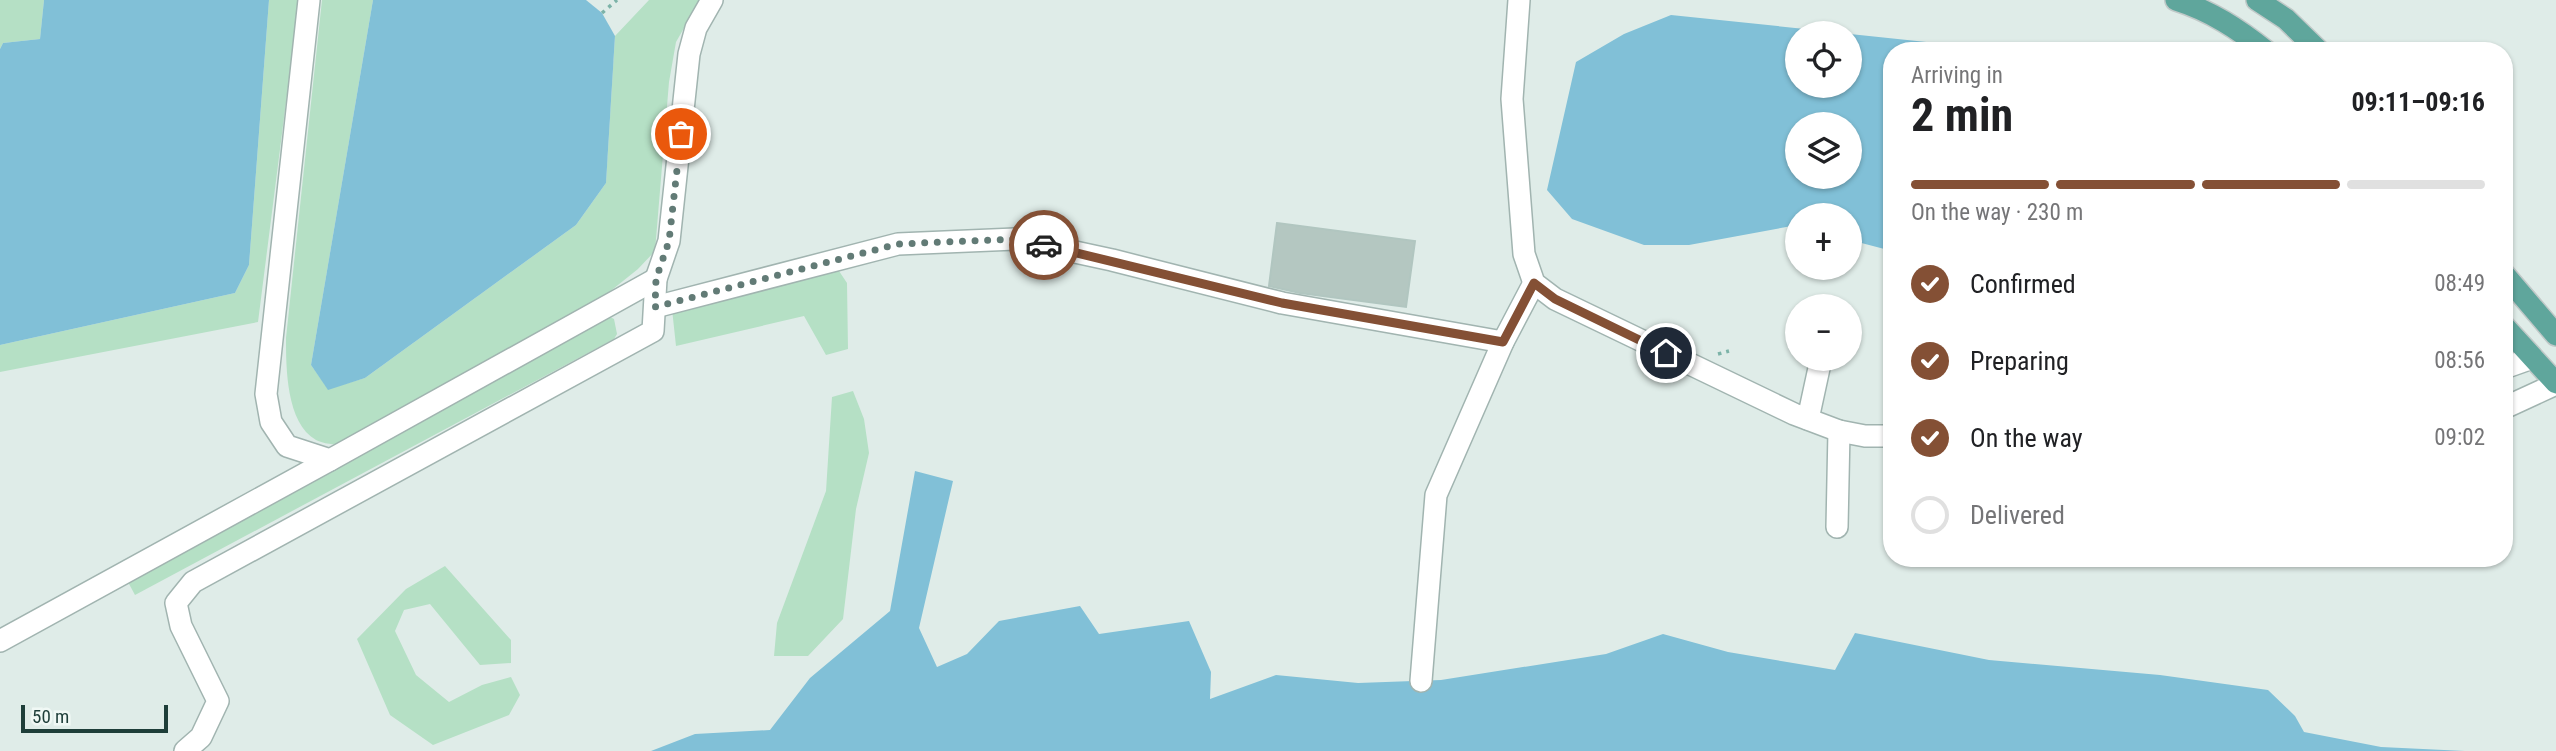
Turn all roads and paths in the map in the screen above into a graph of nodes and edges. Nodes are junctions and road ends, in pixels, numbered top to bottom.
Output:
1 (309, 0) edge
2 (617, 0) edge
3 (712, 0) edge
4 (1519, 0) edge
5 (2176, 0) edge
6 (2257, 0) edge
7 (602, 13) dead end
8 (2254, 42) edge
9 (2310, 42) edge
10 (656, 279) junction
11 (1534, 283) junction
12 (2513, 285) edge
13 (655, 307) junction
14 (2556, 335) edge
15 (2513, 336) edge
16 (1503, 342) junction
17 (2532, 358) junction
18 (2513, 365) edge
19 (1818, 371) edge
20 (2556, 384) edge
21 (2513, 404) edge
22 (1808, 419) junction
23 (1839, 431) junction
24 (1883, 436) edge
25 (330, 460) junction
26 (1837, 527) dead end
27 (0, 641) edge
28 (1421, 681) dead end
29 (185, 751) edge

1 - 25 lane
2 - 7 path
3 - 10 lane
4 - 11 lane
5 - 8 main road
6 - 9 main road
10 - 13 lane
10 - 25 lane
11 - 16 lane
11 - 22 lane
12 - 14 main road
13 - 16 lane
13 - 29 lane
15 - 17 main road
16 - 28 lane
17 - 18 lane
17 - 20 main road
19 - 22 lane
20 - 21 lane
22 - 23 lane
23 - 24 lane
23 - 26 lane
25 - 27 lane

